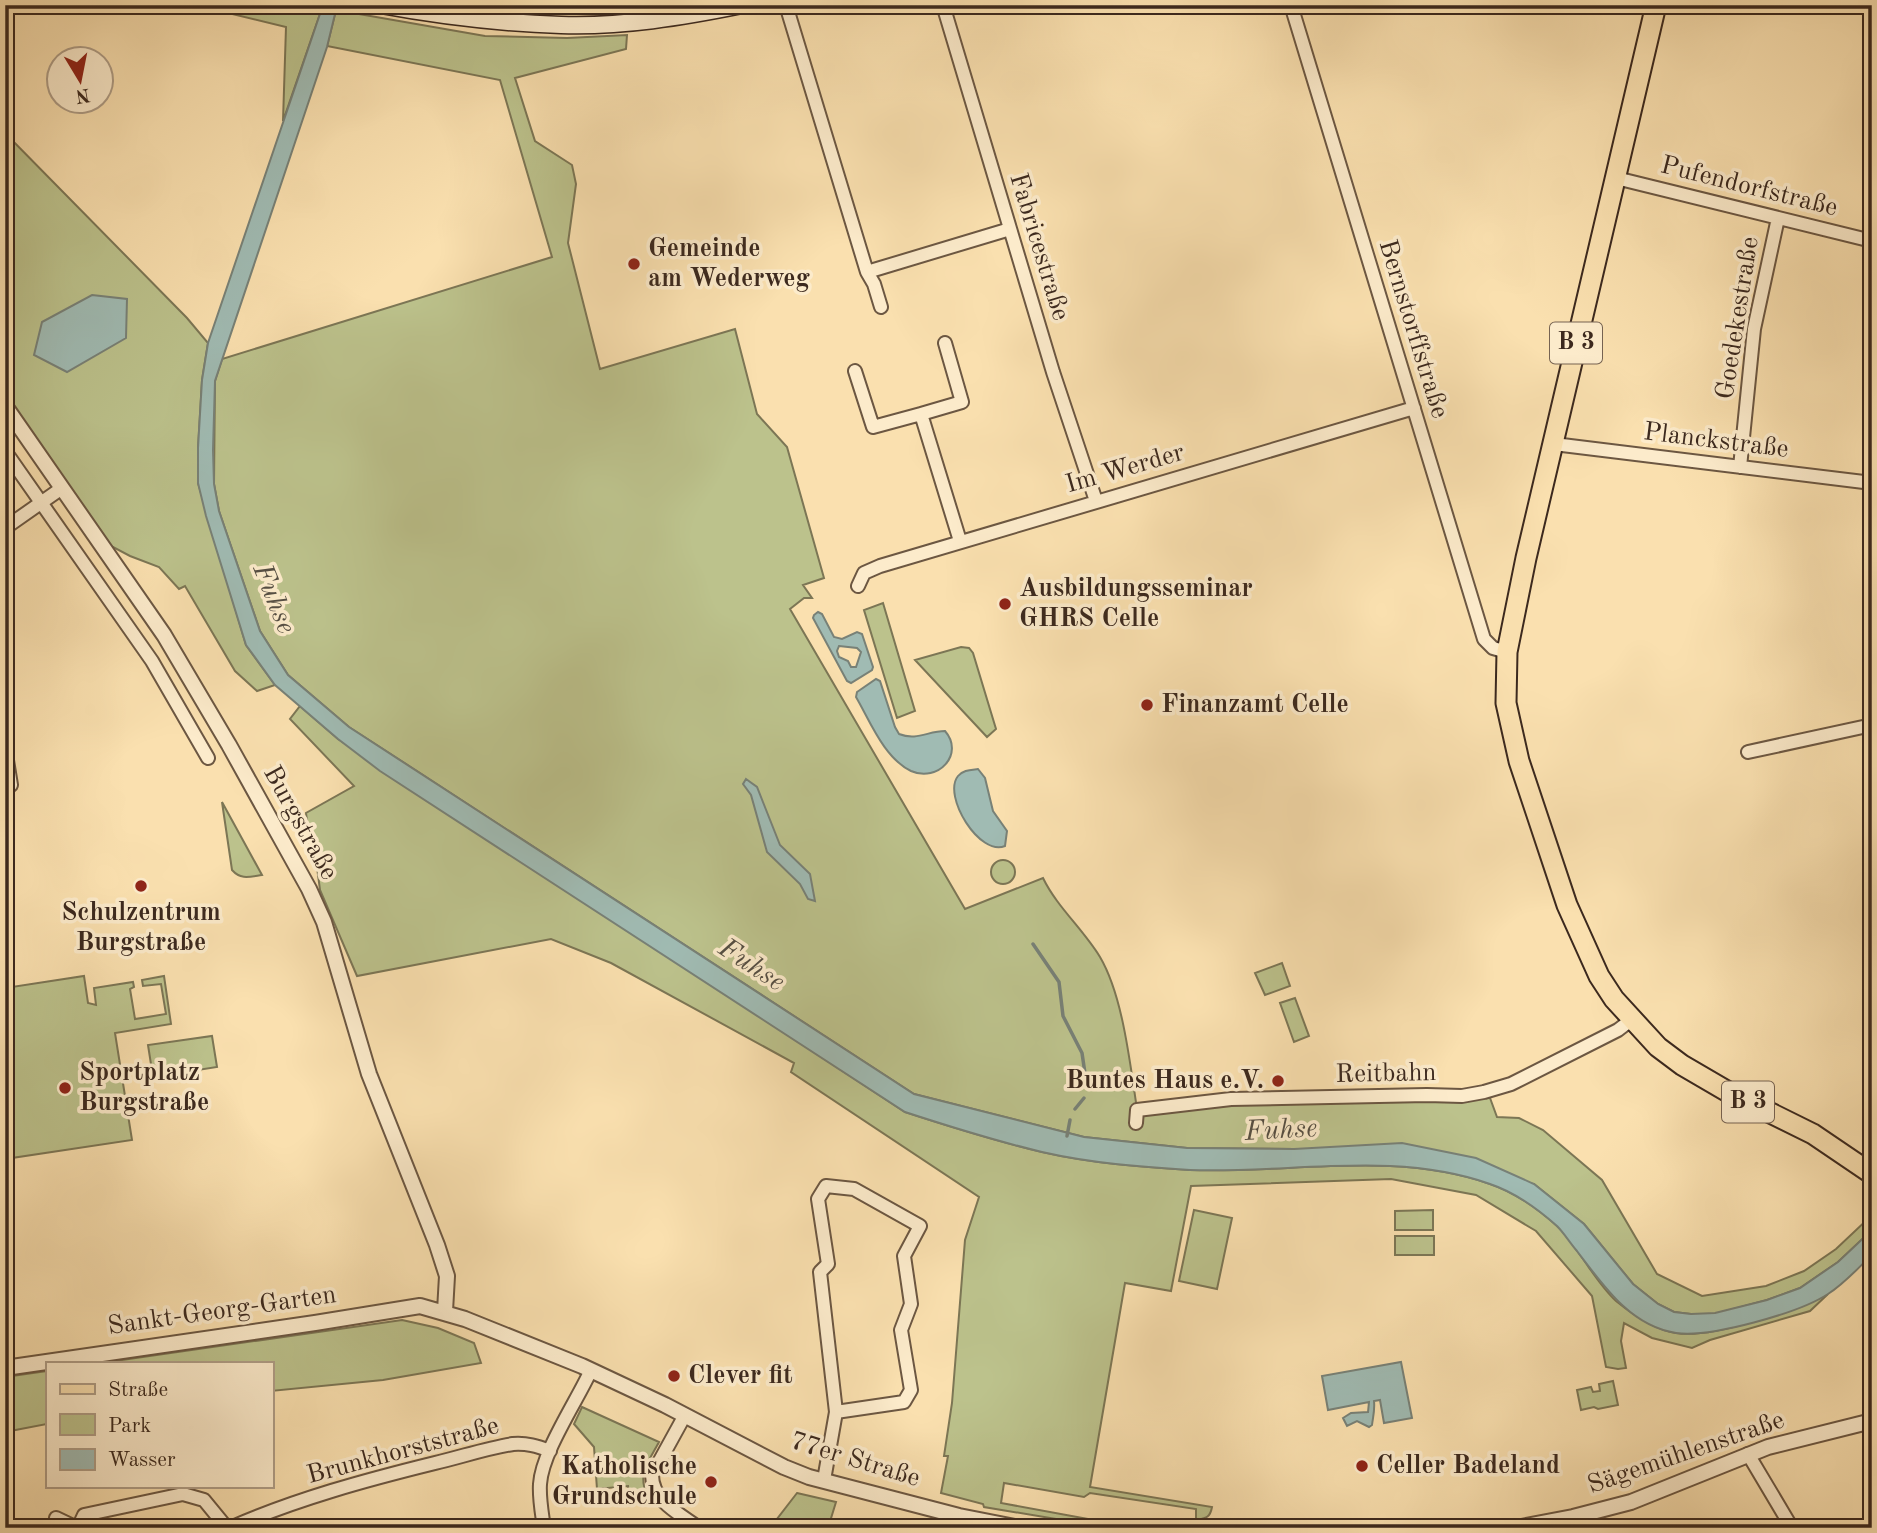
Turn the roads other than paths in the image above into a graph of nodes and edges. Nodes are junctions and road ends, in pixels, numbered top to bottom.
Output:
1 (742, 5) edge
2 (786, 5) edge
3 (943, 5) edge
4 (1291, 5) edge
5 (1656, 5) edge
6 (385, 6) edge
7 (1616, 178) junction
8 (1779, 218) junction
9 (1010, 229) junction
10 (1872, 241) edge
11 (867, 272) junction
12 (881, 307) dead end
13 (945, 343) dead end
14 (855, 371) dead end
15 (5, 406) edge
16 (1414, 408) junction
17 (920, 414) junction
18 (1554, 444) junction
19 (5, 451) edge
20 (1740, 467) junction
21 (1872, 482) edge
22 (62, 488) junction
23 (1096, 501) junction
24 (42, 503) junction
25 (5, 528) edge
26 (960, 541) junction
27 (858, 586) dead end
28 (1507, 652) junction
29 (1872, 725) edge
30 (5, 748) edge
31 (1748, 752) dead end
32 (208, 758) dead end
33 (11, 786) dead end
34 (1631, 1020) junction
35 (1136, 1124) dead end
36 (1872, 1174) edge
37 (445, 1311) junction
38 (46, 1362) edge
39 (47, 1362) edge
40 (5, 1368) edge
41 (592, 1370) junction
42 (836, 1412) junction
43 (685, 1415) junction
44 (1872, 1421) edge
45 (550, 1451) junction
46 (1748, 1454) junction
47 (824, 1480) junction
48 (57, 1518) dead end
49 (958, 1522) edge
50 (78, 1528) edge
51 (228, 1528) edge
52 (544, 1528) edge
53 (699, 1528) edge
54 (1020, 1528) edge
55 (1516, 1528) edge
56 (1792, 1528) edge

1 - 6 main road
2 - 11 street
3 - 9 street, Fabricestraße
4 - 16 street, Bernstorffstraße
5 - 7 main road, B 3
7 - 8 street, Pufendorfstraße
7 - 18 main road, B 3
8 - 10 street, Pufendorfstraße
8 - 20 street, Goedekestraße
9 - 11 street
9 - 23 street, Fabricestraße
11 - 12 street
13 - 17 street
14 - 17 street
15 - 22 street, Burgstraße
16 - 23 street, Im Werder
16 - 28 street, Bernstorffstraße
17 - 26 street
18 - 20 street, Planckstraße
18 - 28 main road, B 3
19 - 24 street
20 - 21 street, Planckstraße
22 - 24 street
22 - 37 street, Burgstraße
23 - 26 street, Im Werder
24 - 25 street
24 - 32 street
26 - 27 street, Im Werder
28 - 34 main road, B 3
29 - 31 street
30 - 33 street
34 - 35 street, Reitbahn
34 - 36 main road, B 3
37 - 39 street, Sankt-Georg-Garten
37 - 41 street, 77er Straße
38 - 40 street, Sankt-Georg-Garten
41 - 43 street, 77er Straße
41 - 45 street
42 - 42 street
42 - 47 street
43 - 47 street, 77er Straße
43 - 53 street
44 - 46 street, Sägemühlenstraße
45 - 51 street, Brunkhorststraße
45 - 52 street
46 - 55 street, Sägemühlenstraße
46 - 56 street
47 - 49 street, 77er Straße
48 - 50 street, Brunkhorststraße
49 - 54 street, 77er Straße
50 - 51 street, Brunkhorststraße

